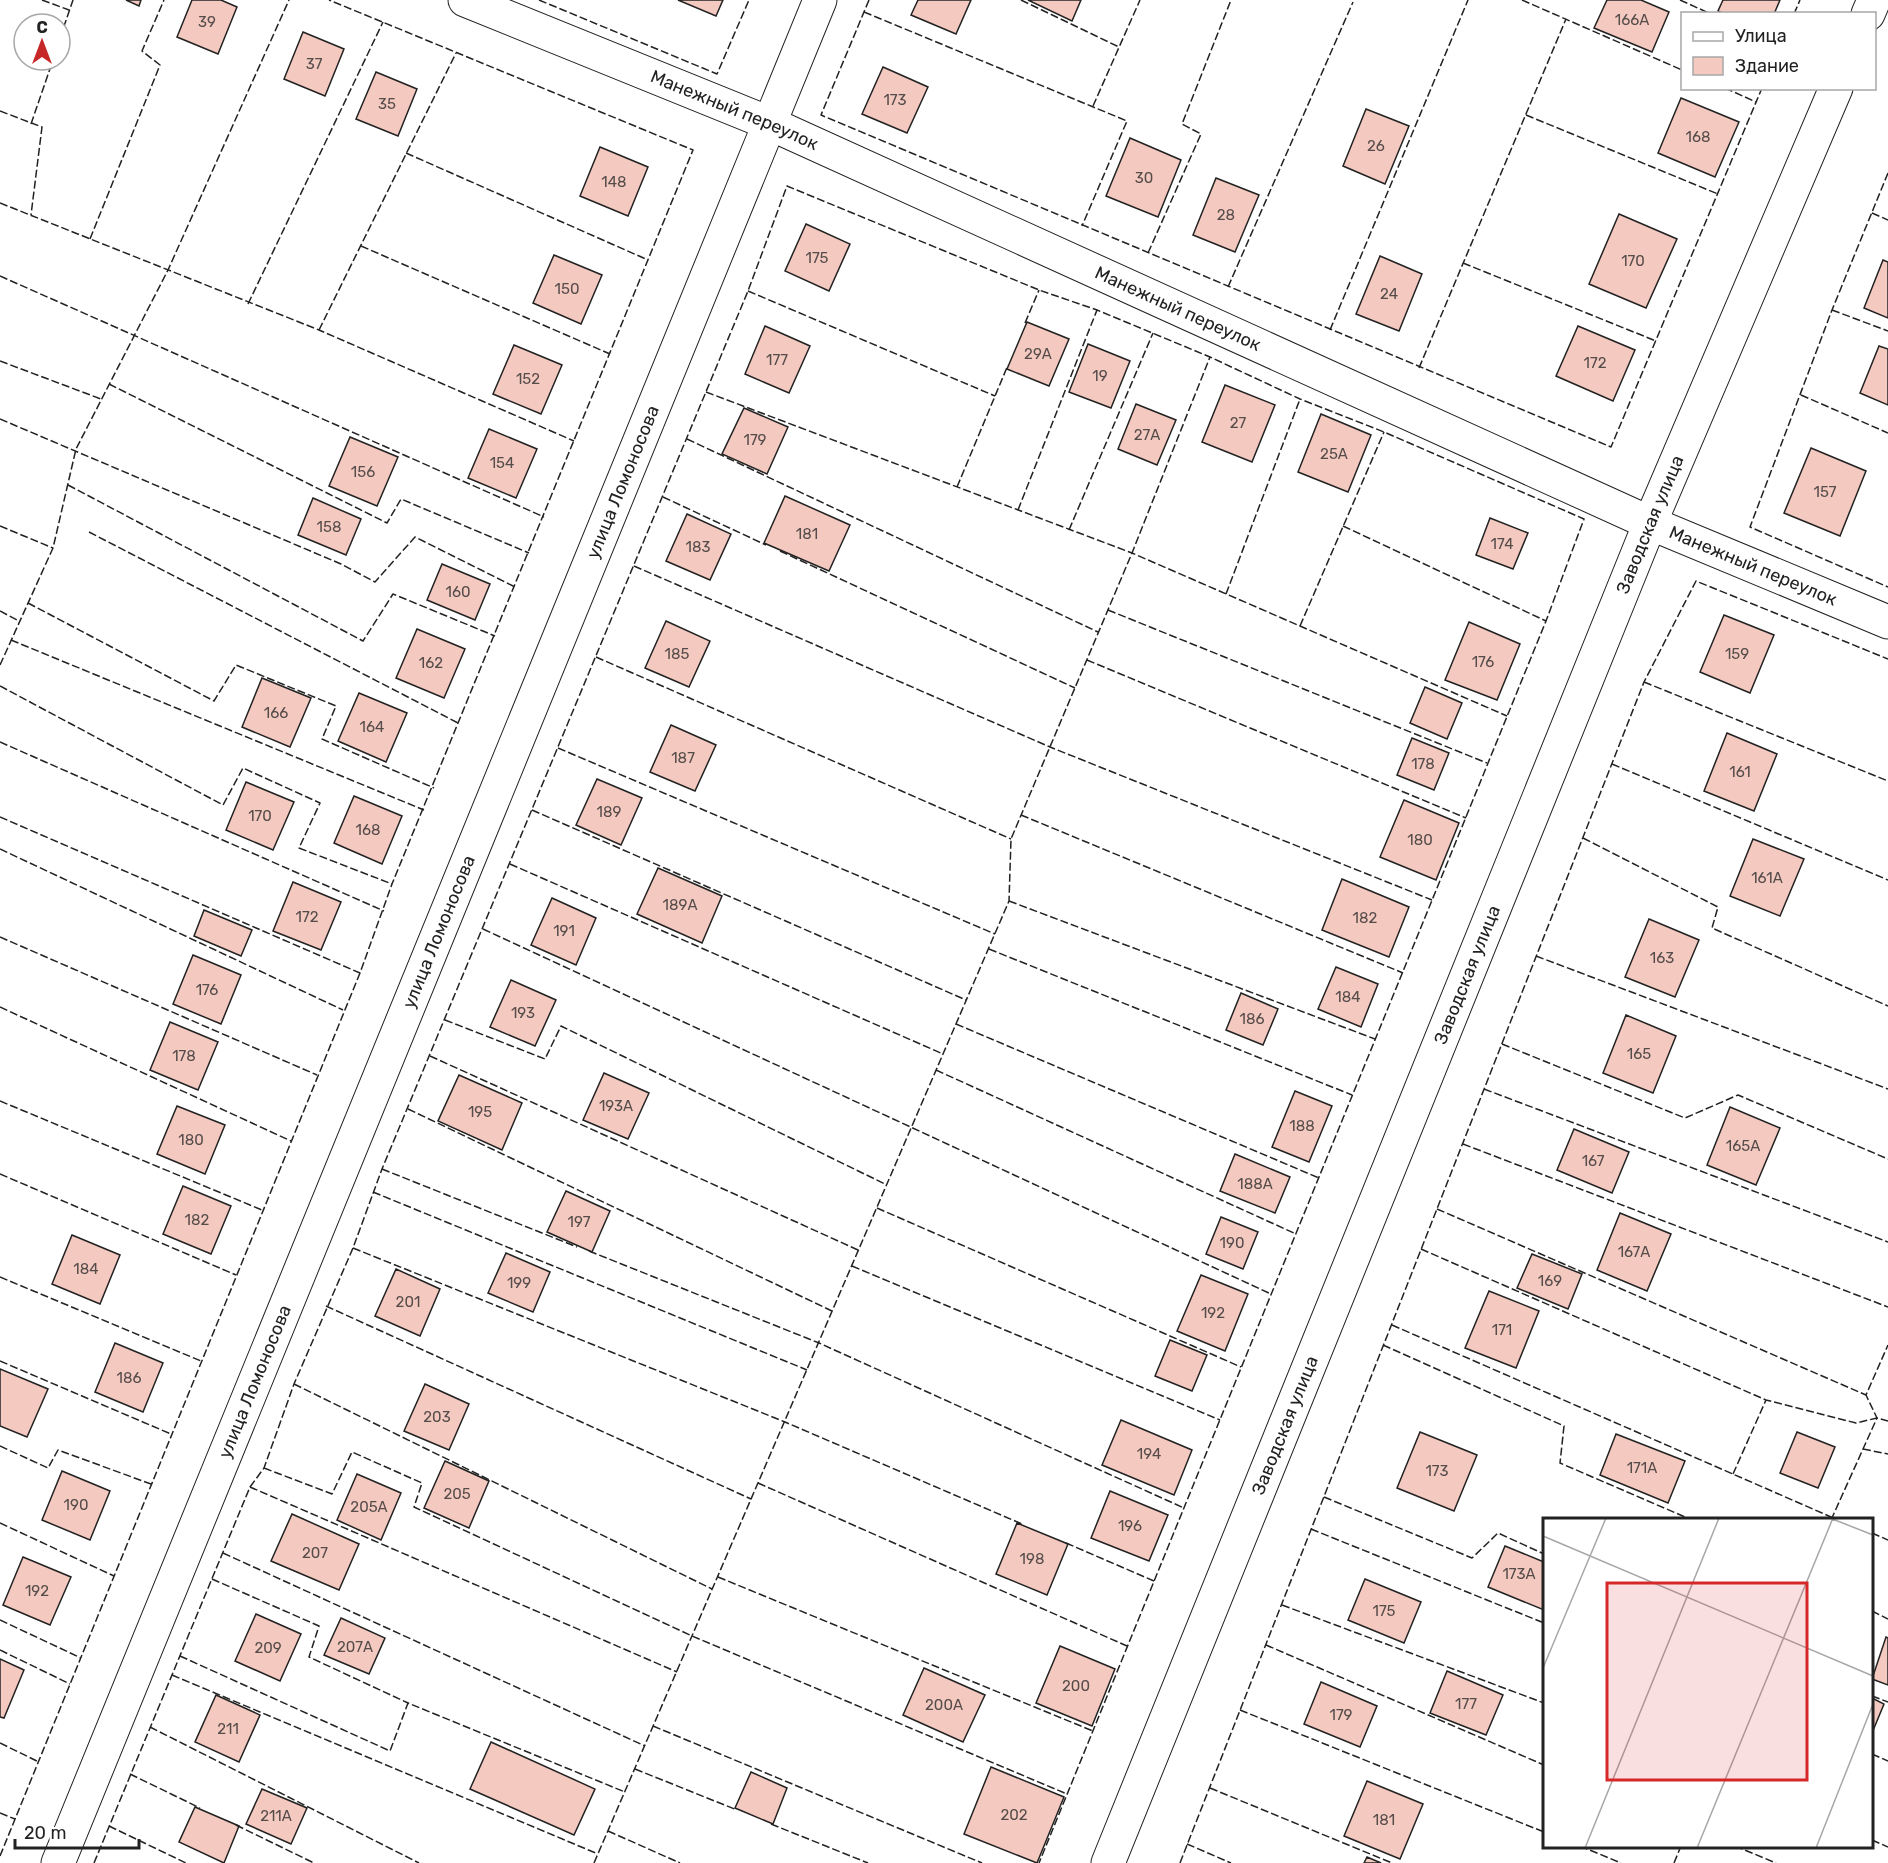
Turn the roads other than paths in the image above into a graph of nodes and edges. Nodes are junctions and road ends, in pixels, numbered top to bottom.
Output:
1 (465, 0) edge
2 (820, 0) edge
3 (1835, 90) edge
4 (771, 124) junction
5 (1650, 524) junction
6 (1888, 622) edge
7 (58, 1863) edge
8 (1108, 1863) edge

1 - 4 street, Манежный переулок
2 - 4 street, улица Ломоносова
3 - 5 street, Заводская улица
4 - 5 street, Манежный переулок
4 - 7 street, улица Ломоносова
5 - 6 street, Манежный переулок
5 - 8 street, Заводская улица

